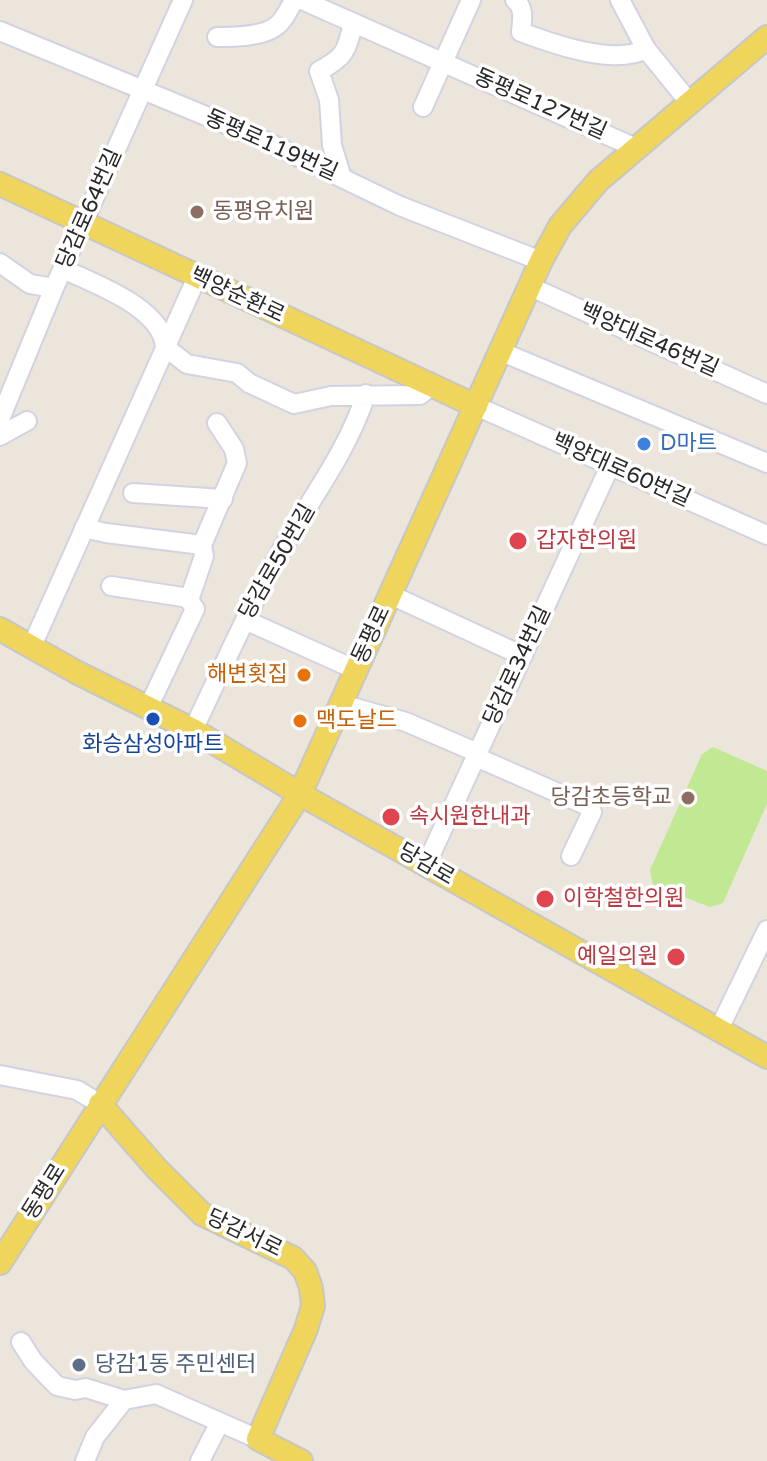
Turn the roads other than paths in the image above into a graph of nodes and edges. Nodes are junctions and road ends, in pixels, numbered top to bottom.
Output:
1 (183, 0) edge
2 (294, 0) edge
3 (302, 0) edge
4 (471, 0) edge
5 (515, 0) edge
6 (620, 0) edge
7 (353, 23) junction
8 (0, 31) edge
9 (217, 37) dead end
10 (767, 37) edge
11 (646, 49) junction
12 (443, 62) junction
13 (143, 91) junction
14 (689, 102) junction
15 (423, 107) dead end
16 (636, 148) junction
17 (342, 178) junction
18 (0, 184) edge
19 (82, 224) junction
20 (541, 261) junction
21 (0, 263) edge
22 (63, 269) junction
23 (197, 277) junction
24 (531, 287) junction
25 (54, 288) junction
26 (165, 347) junction
27 (502, 352) junction
28 (431, 386) junction
29 (366, 394) junction
30 (767, 394) edge
31 (476, 406) junction
32 (0, 419) edge
33 (27, 421) dead end
34 (217, 423) dead end
35 (0, 436) edge
36 (767, 463) edge
37 (610, 466) junction
38 (133, 493) dead end
39 (223, 499) junction
40 (84, 528) junction
41 (767, 535) edge
42 (202, 545) junction
43 (111, 586) dead end
44 (391, 595) junction
45 (189, 598) junction
46 (245, 620) junction
47 (0, 629) edge
48 (31, 648) junction
49 (523, 656) junction
50 (356, 670) junction
51 (341, 704) junction
52 (148, 708) junction
53 (193, 730) junction
54 (477, 755) junction
55 (300, 794) junction
56 (571, 856) dead end
57 (426, 865) junction
58 (767, 930) edge
59 (718, 1031) junction
60 (767, 1057) edge
61 (0, 1075) edge
62 (100, 1104) junction
63 (0, 1263) edge
64 (21, 1342) dead end
65 (124, 1400) junction
66 (220, 1422) junction
67 (258, 1439) junction
68 (89, 1459) edge
69 (200, 1461) edge
70 (301, 1461) edge

1 - 13 street, 당감로64번길
2 - 9 street
3 - 7 street, 동평로127번길
4 - 12 street
5 - 11 street
6 - 11 street
7 - 12 street, 동평로127번길
7 - 17 street
8 - 13 street, 동평로119번길
10 - 14 main road, 동평로
11 - 14 street
12 - 15 street
12 - 16 street, 동평로127번길
13 - 17 street, 동평로119번길
13 - 19 street, 당감로64번길
14 - 16 main road, 동평로
16 - 20 main road, 동평로
17 - 20 street, 동평로119번길
18 - 19 main road, 백양순환로
19 - 22 street, 당감로64번길
19 - 23 main road, 백양순환로
20 - 24 main road, 동평로
21 - 25 street
22 - 25 street, 당감로64번길
22 - 26 street
23 - 26 street
23 - 28 main road, 백양순환로
24 - 27 main road, 동평로
24 - 30 street, 백양대로46번길
25 - 32 street, 당감로64번길
26 - 29 street
26 - 40 street
27 - 31 main road, 동평로
27 - 36 street
28 - 29 street
28 - 31 main road, 백양순환로
29 - 46 street, 당감로50번길
31 - 37 street, 백양대로60번길
31 - 44 main road, 동평로
33 - 35 street
34 - 39 street
37 - 41 street, 백양대로60번길
37 - 49 street, 당감로34번길
38 - 39 street
39 - 42 street
40 - 42 street
40 - 48 street
42 - 45 street
43 - 45 street
44 - 49 street
44 - 50 main road, 동평로
45 - 52 street
46 - 50 street
46 - 53 street, 당감로50번길
47 - 48 main road, 당감로
48 - 52 main road, 당감로
49 - 54 street, 당감로34번길
50 - 51 main road, 동평로
51 - 54 street
51 - 55 main road, 동평로
52 - 53 main road, 당감로
53 - 55 main road, 당감로
54 - 56 street
54 - 57 street, 당감로34번길
55 - 57 main road, 당감로
55 - 62 main road, 동평로
57 - 59 main road, 당감로
58 - 59 street
59 - 60 main road, 당감로
61 - 62 street, 당감서로
62 - 63 main road, 동평로
62 - 67 main road, 당감서로
64 - 65 street
65 - 66 street
65 - 68 street
66 - 67 street
66 - 69 street
67 - 70 main road

